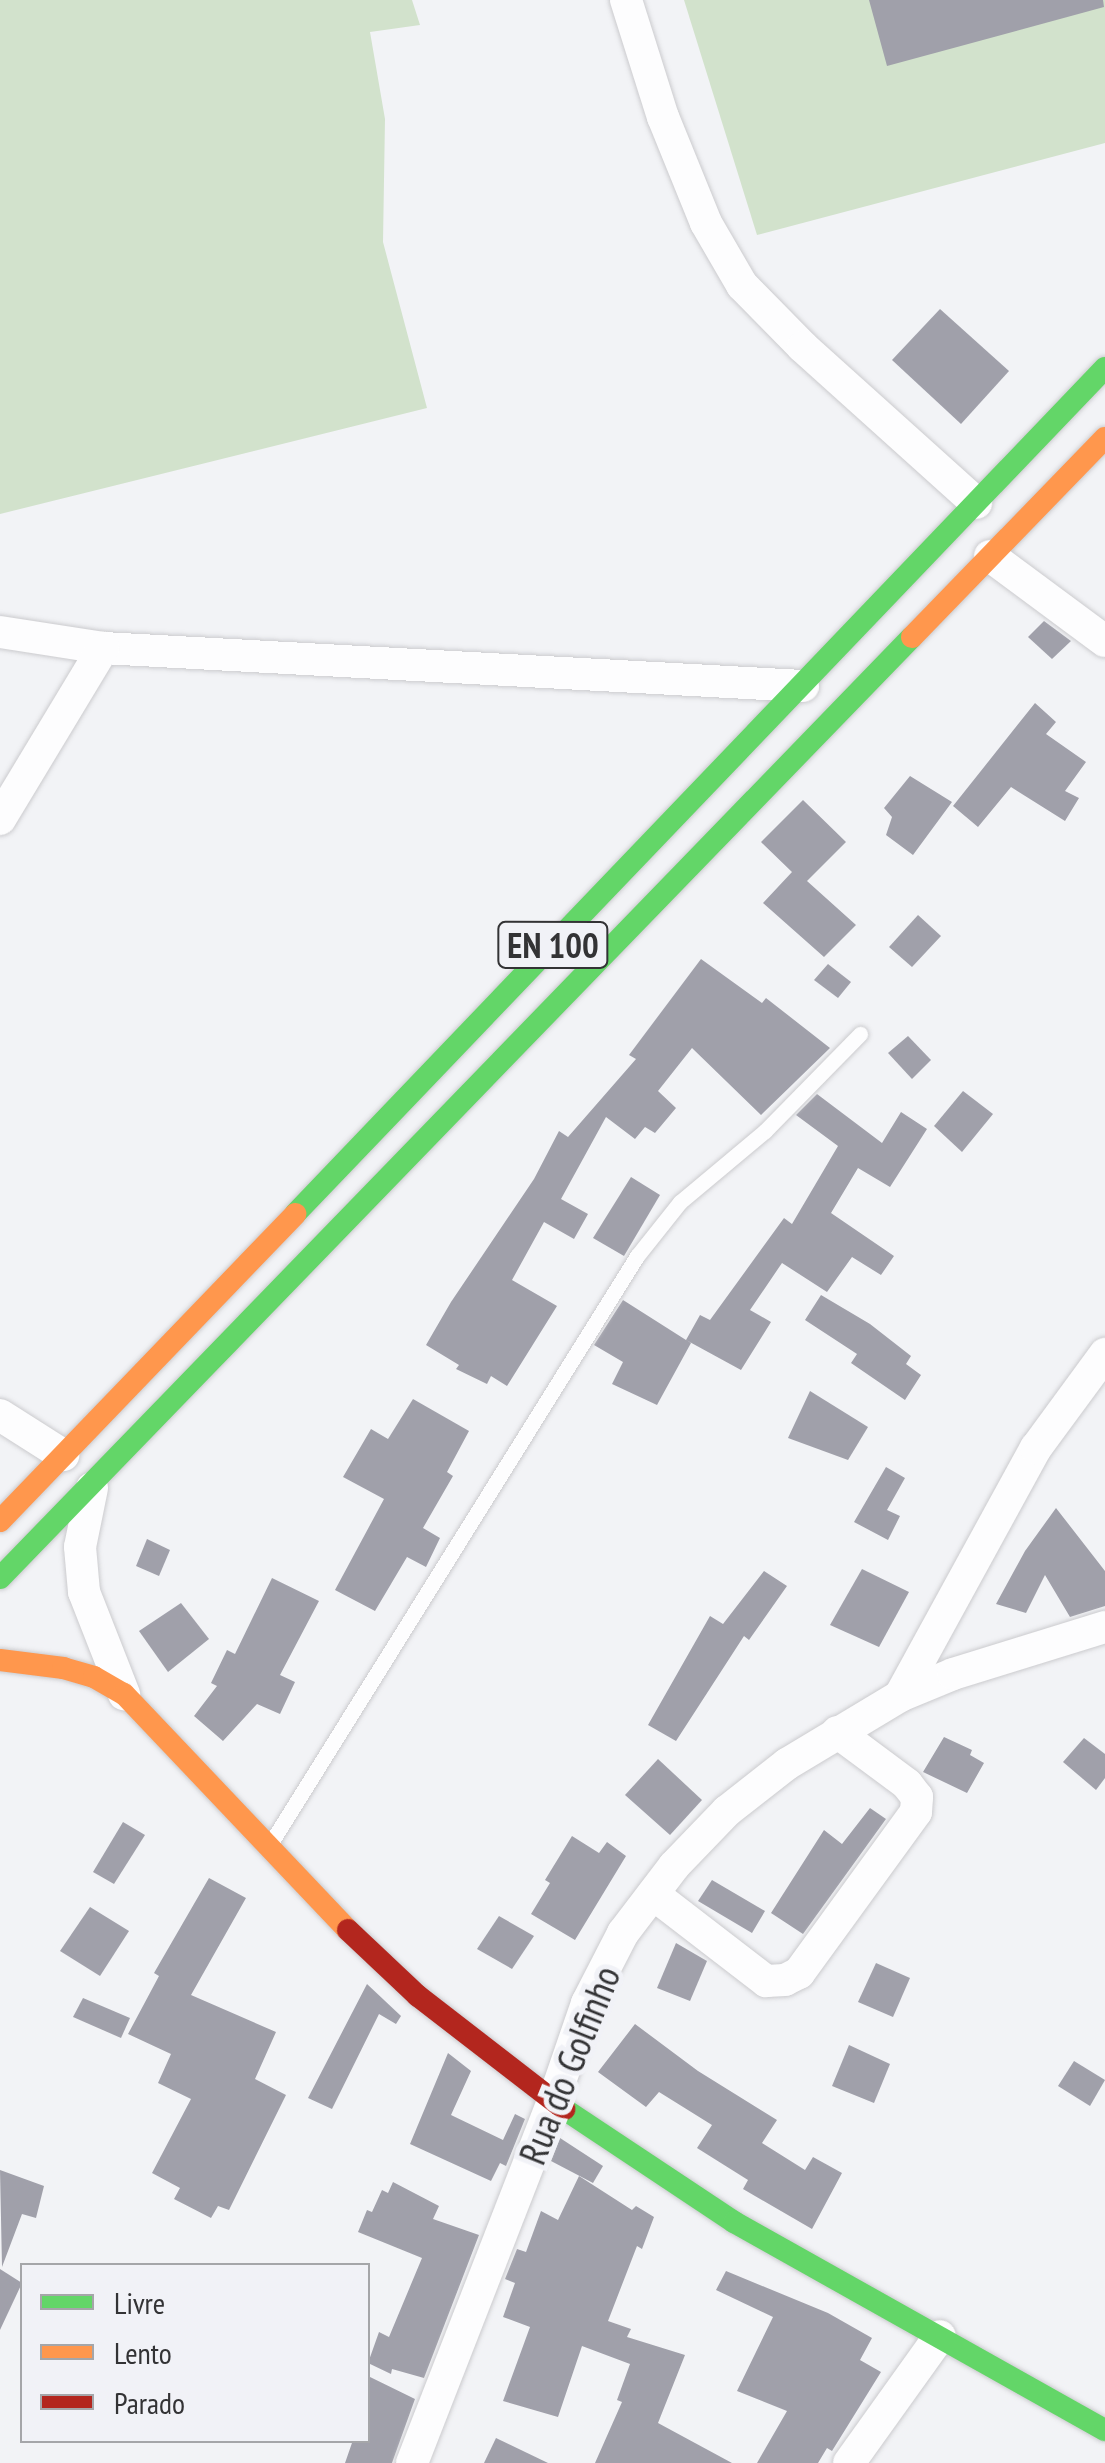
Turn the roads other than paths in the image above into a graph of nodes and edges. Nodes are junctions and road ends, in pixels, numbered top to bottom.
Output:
1 (626, 0) edge
2 (1105, 368) edge
3 (1105, 438) edge
4 (976, 502) junction
5 (990, 556) junction
6 (0, 632) edge
7 (1105, 642) edge
8 (103, 648) junction
9 (803, 686) junction
10 (0, 818) edge
11 (860, 1034) dead end
12 (1105, 1354) edge
13 (0, 1415) edge
14 (63, 1455) junction
15 (96, 1478) junction
16 (0, 1521) edge
17 (0, 1578) edge
18 (1105, 1627) edge
19 (0, 1660) edge
20 (124, 1694) junction
21 (900, 1696) junction
22 (837, 1732) junction
23 (269, 1846) junction
24 (653, 1894) junction
25 (554, 2102) junction
26 (940, 2336) junction
27 (1105, 2430) edge
28 (412, 2463) edge
29 (849, 2463) edge

1 - 4 street
2 - 4 main road, EN 100
3 - 5 main road, EN 100
4 - 9 main road, EN 100
5 - 7 street
5 - 15 main road, EN 100
6 - 8 street
8 - 9 street
8 - 10 street
9 - 14 main road, EN 100
11 - 23 lane
12 - 21 street
13 - 14 street
14 - 16 main road, EN 100
15 - 17 main road, EN 100
15 - 20 street
18 - 21 street, Rua do Golfinho
19 - 20 main road
20 - 23 main road
21 - 22 street, Rua do Golfinho
22 - 24 street, Rua do Golfinho
22 - 24 street
23 - 25 main road
24 - 25 street, Rua do Golfinho
25 - 26 main road
25 - 28 street, Rua do Golfinho
26 - 27 main road
26 - 29 street

